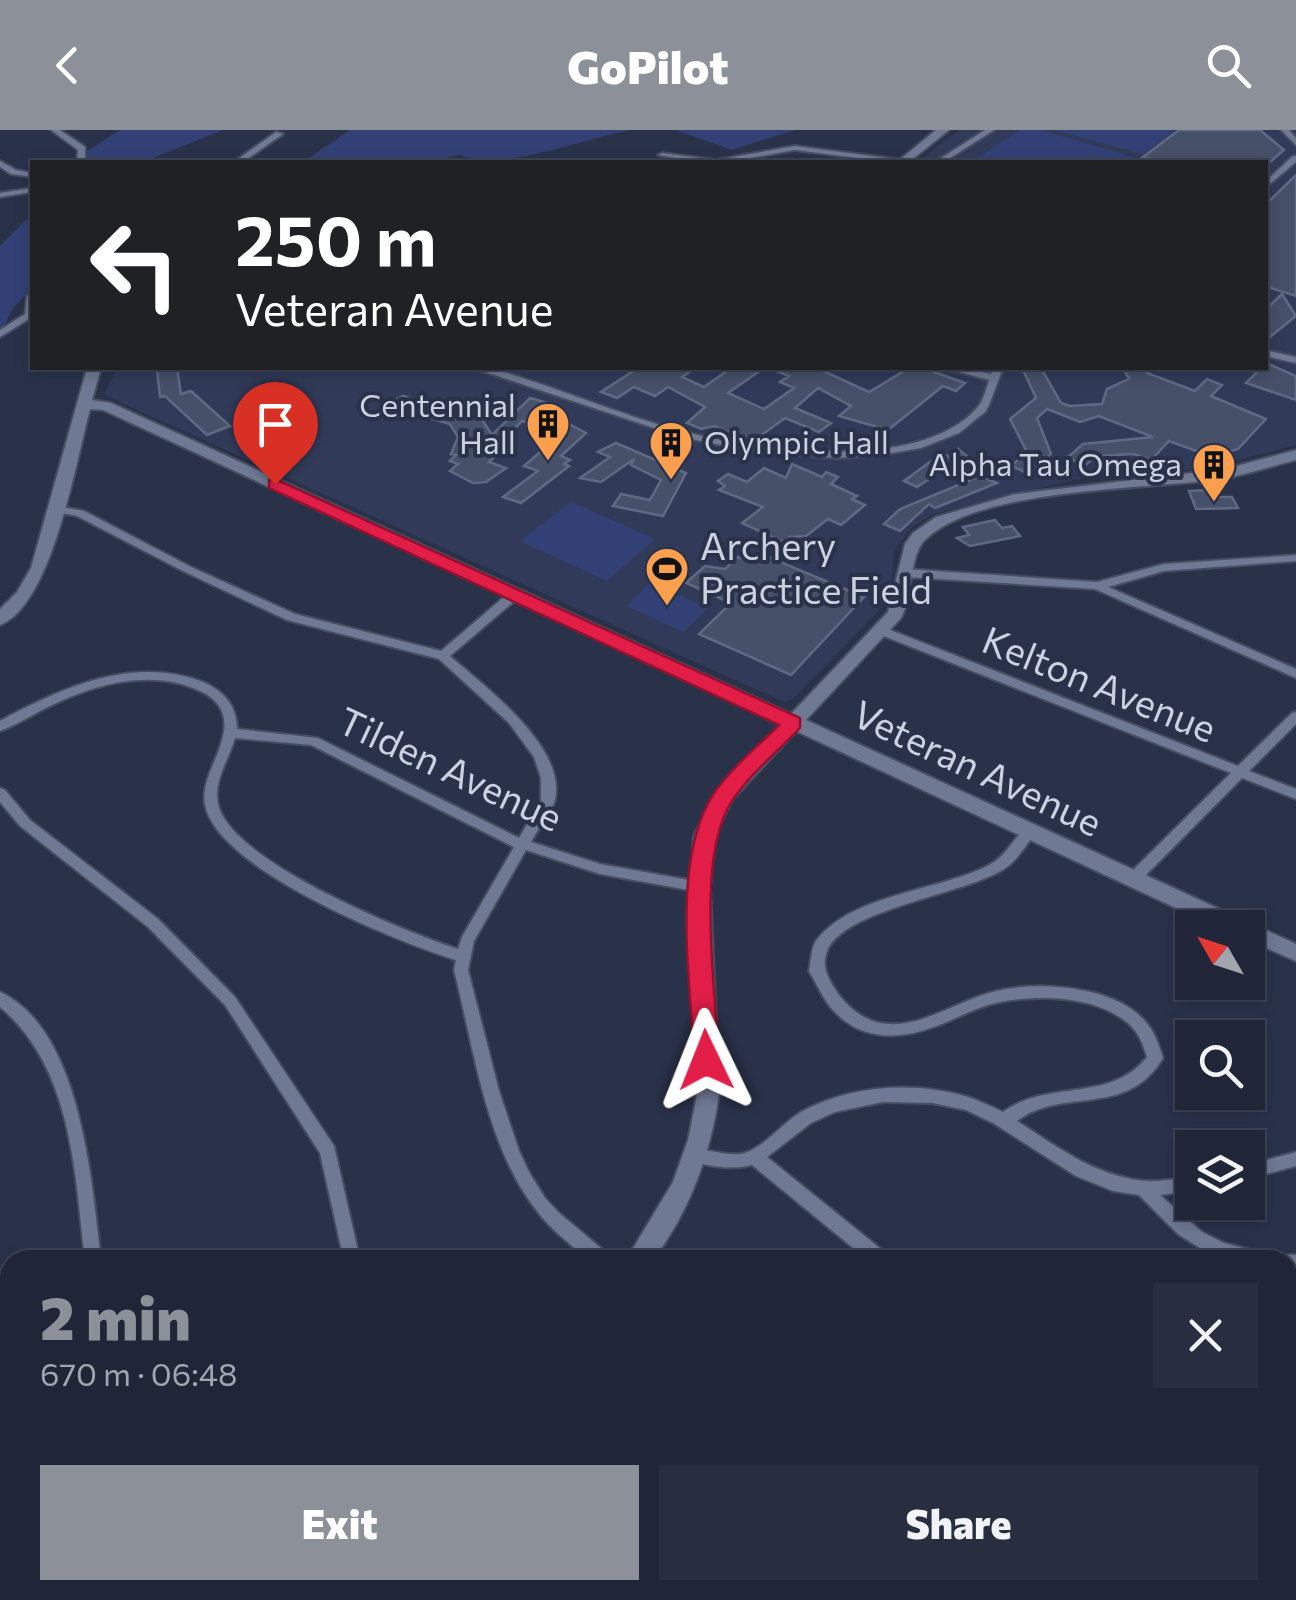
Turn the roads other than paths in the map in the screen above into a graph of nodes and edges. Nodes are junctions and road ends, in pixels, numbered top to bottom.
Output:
1 (55, 130) edge
2 (944, 130) edge
3 (990, 130) edge
4 (1271, 130) edge
5 (1286, 132) edge
6 (278, 134) dead end
7 (1296, 143) edge
8 (662, 155) dead end
9 (1296, 158) edge
10 (81, 160) edge
11 (241, 160) edge
12 (700, 160) edge
13 (726, 160) edge
14 (887, 160) edge
15 (906, 160) edge
16 (943, 160) edge
17 (0, 163) edge
18 (30, 175) edge
19 (1268, 183) edge
20 (30, 190) edge
21 (0, 195) edge
22 (30, 317) edge
23 (30, 328) edge
24 (2, 334) edge
25 (1268, 354) edge
26 (1296, 360) edge
27 (93, 370) edge
28 (484, 370) edge
29 (996, 373) edge
30 (84, 404) junction
31 (1296, 455) edge
32 (56, 509) junction
33 (1296, 558) edge
34 (906, 573) junction
35 (1097, 586) junction
36 (515, 594) junction
37 (0, 619) edge
38 (880, 630) junction
39 (443, 656) junction
40 (1296, 674) edge
41 (1296, 716) edge
42 (793, 723) junction
43 (0, 726) edge
44 (231, 733) junction
45 (1238, 772) junction
46 (0, 793) edge
47 (1296, 794) edge
48 (1028, 831) junction
49 (524, 845) junction
50 (1134, 878) junction
51 (700, 886) junction
52 (1202, 910) edge
53 (1265, 939) edge
54 (1296, 953) edge
55 (461, 956) junction
56 (0, 998) edge
57 (1004, 1121) junction
58 (697, 1156) junction
59 (757, 1158) junction
60 (1296, 1159) edge
61 (1265, 1167) edge
62 (1175, 1187) edge
63 (1146, 1191) junction
64 (92, 1250) edge
65 (350, 1250) edge
66 (591, 1250) edge
67 (645, 1250) edge
68 (870, 1250) edge
69 (1218, 1250) edge

1 - 10 street
2 - 15 street
3 - 16 street
4 - 5 street
5 - 7 street
6 - 11 street
8 - 12 street
9 - 19 street
13 - 14 street
17 - 18 street
20 - 21 street
22 - 24 street
23 - 24 street
25 - 26 street
27 - 30 street
28 - 29 street
30 - 32 street
30 - 36 street, Veteran Avenue
31 - 34 street
32 - 37 street
32 - 39 street
33 - 35 street
34 - 35 street
34 - 38 street
35 - 40 street
36 - 39 street
36 - 42 street, Veteran Avenue
38 - 42 street
38 - 45 street, Kelton Avenue
39 - 49 street
41 - 45 street
42 - 48 street, Veteran Avenue
42 - 51 street
43 - 44 street
44 - 49 street, Tilden Avenue
44 - 55 street
45 - 47 street, Kelton Avenue
45 - 50 street
46 - 65 street
48 - 50 street, Veteran Avenue
48 - 57 street
49 - 51 street, Tilden Avenue
49 - 55 street
50 - 52 street, Veteran Avenue
51 - 58 street
53 - 54 street
55 - 66 street
56 - 64 street
57 - 59 street
57 - 63 street
58 - 59 street
58 - 67 street
59 - 68 street
60 - 61 street
62 - 63 street
63 - 69 street

